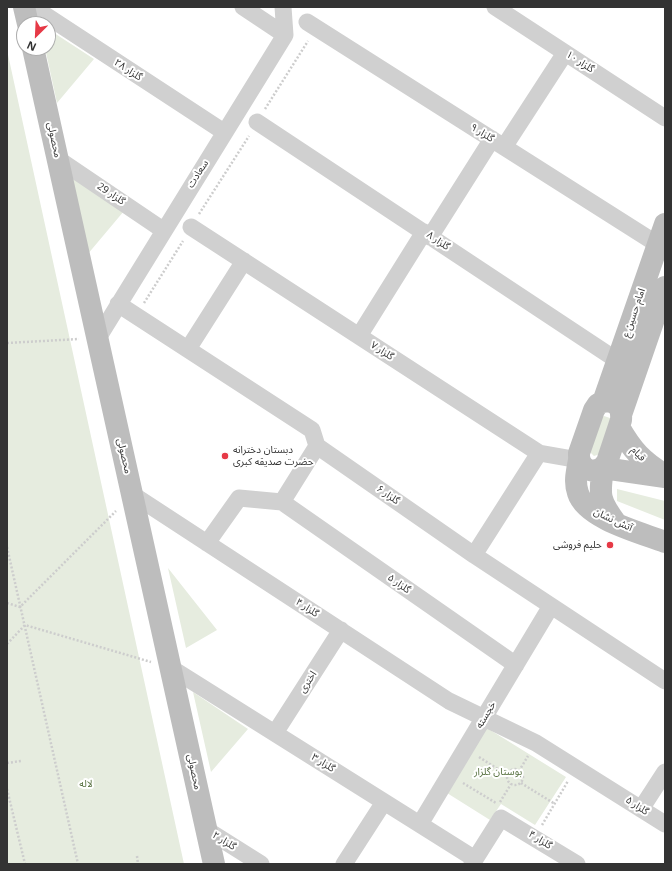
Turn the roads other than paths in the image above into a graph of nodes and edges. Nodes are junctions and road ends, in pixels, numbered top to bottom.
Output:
1 (33, 7) edge
2 (243, 7) edge
3 (283, 7) edge
4 (495, 7) edge
5 (307, 22) road end
6 (285, 35) junction
7 (565, 53) junction
8 (35, 56) edge
9 (665, 118) edge
10 (257, 122) road end
11 (224, 132) junction
12 (498, 143) junction
13 (58, 159) junction
14 (665, 224) edge
15 (191, 227) road end
16 (163, 230) junction
17 (427, 235) junction
18 (657, 244) junction
19 (244, 261) junction
20 (665, 287) edge
21 (118, 304) junction
22 (359, 336) junction
23 (98, 338) junction
24 (188, 349) junction
25 (618, 361) junction
26 (603, 402) junction
27 (620, 420) junction
28 (317, 446) junction
29 (539, 453) junction
30 (579, 460) junction
31 (603, 468) junction
32 (665, 476) edge
33 (132, 494) junction
34 (282, 502) junction
35 (616, 523) junction
36 (665, 542) edge
37 (207, 543) junction
38 (474, 555) junction
39 (551, 606) junction
40 (341, 630) junction
41 (516, 665) junction
42 (171, 668) junction
43 (665, 681) edge
44 (484, 718) junction
45 (274, 733) junction
46 (665, 772) edge
47 (384, 802) junction
48 (641, 809) junction
49 (420, 824) junction
50 (665, 824) edge
51 (207, 830) junction
52 (474, 861) edge
53 (214, 864) edge
54 (261, 864) edge
55 (344, 864) edge
56 (577, 864) edge

1 - 11 street, گلزار ۲۸
2 - 6 street
3 - 6 street
4 - 7 street, گلزار ۱۰
5 - 12 street, گلزار ۹
6 - 11 street, سعادت
7 - 9 street, گلزار ۱۰
7 - 12 street
8 - 13 street, محصولی
10 - 17 street, گلزار ۸
11 - 16 street, سعادت
12 - 17 street
12 - 18 street, گلزار ۹
13 - 16 street, گلزار 29
13 - 23 street, محصولی
14 - 18 street, امام حسین ع
15 - 19 street, گلزار ۷
16 - 21 street, سعادت
17 - 22 street
17 - 25 street, گلزار ۸
18 - 25 street, امام حسین ع
19 - 22 street, گلزار ۷
19 - 24 street
20 - 27 street, امام حسین ع
21 - 23 street, سعادت
21 - 24 street
22 - 29 street, گلزار ۷
23 - 33 street, محصولی
24 - 28 street
25 - 26 street, امام حسین ع
26 - 27 street
26 - 30 street, آتش نشان
27 - 31 street, امام حسین ع
27 - 32 street, قیام
28 - 34 street
28 - 38 street, گلزار ۶
29 - 30 street, گلزار ۷
29 - 38 street
30 - 31 street, قیام
30 - 35 street, آتش نشان
31 - 32 street, قیام
31 - 35 street, امام حسین ع
33 - 37 street, گلزار ۴
33 - 42 street, محصولی
34 - 37 street
34 - 41 street, گلزار ۵
35 - 36 street, آتش نشان
37 - 40 street, گلزار ۴
38 - 39 street, گلزار ۶
39 - 41 street, خجسته
39 - 43 street, گلزار ۶
40 - 44 street, گلزار ۴
40 - 45 street, اختری
41 - 44 street, خجسته
42 - 45 street, گلزار ۳
42 - 51 street, محصولی
44 - 48 street, گلزار ۵
44 - 49 street, خجسته
45 - 47 street, گلزار ۳
46 - 48 street
47 - 49 street, گلزار ۳
47 - 55 street
48 - 50 street, گلزار ۵
49 - 52 street, گلزار ۳
51 - 53 street, محصولی
51 - 54 street, گلزار ۲
52 - 56 street, گلزار ۴

